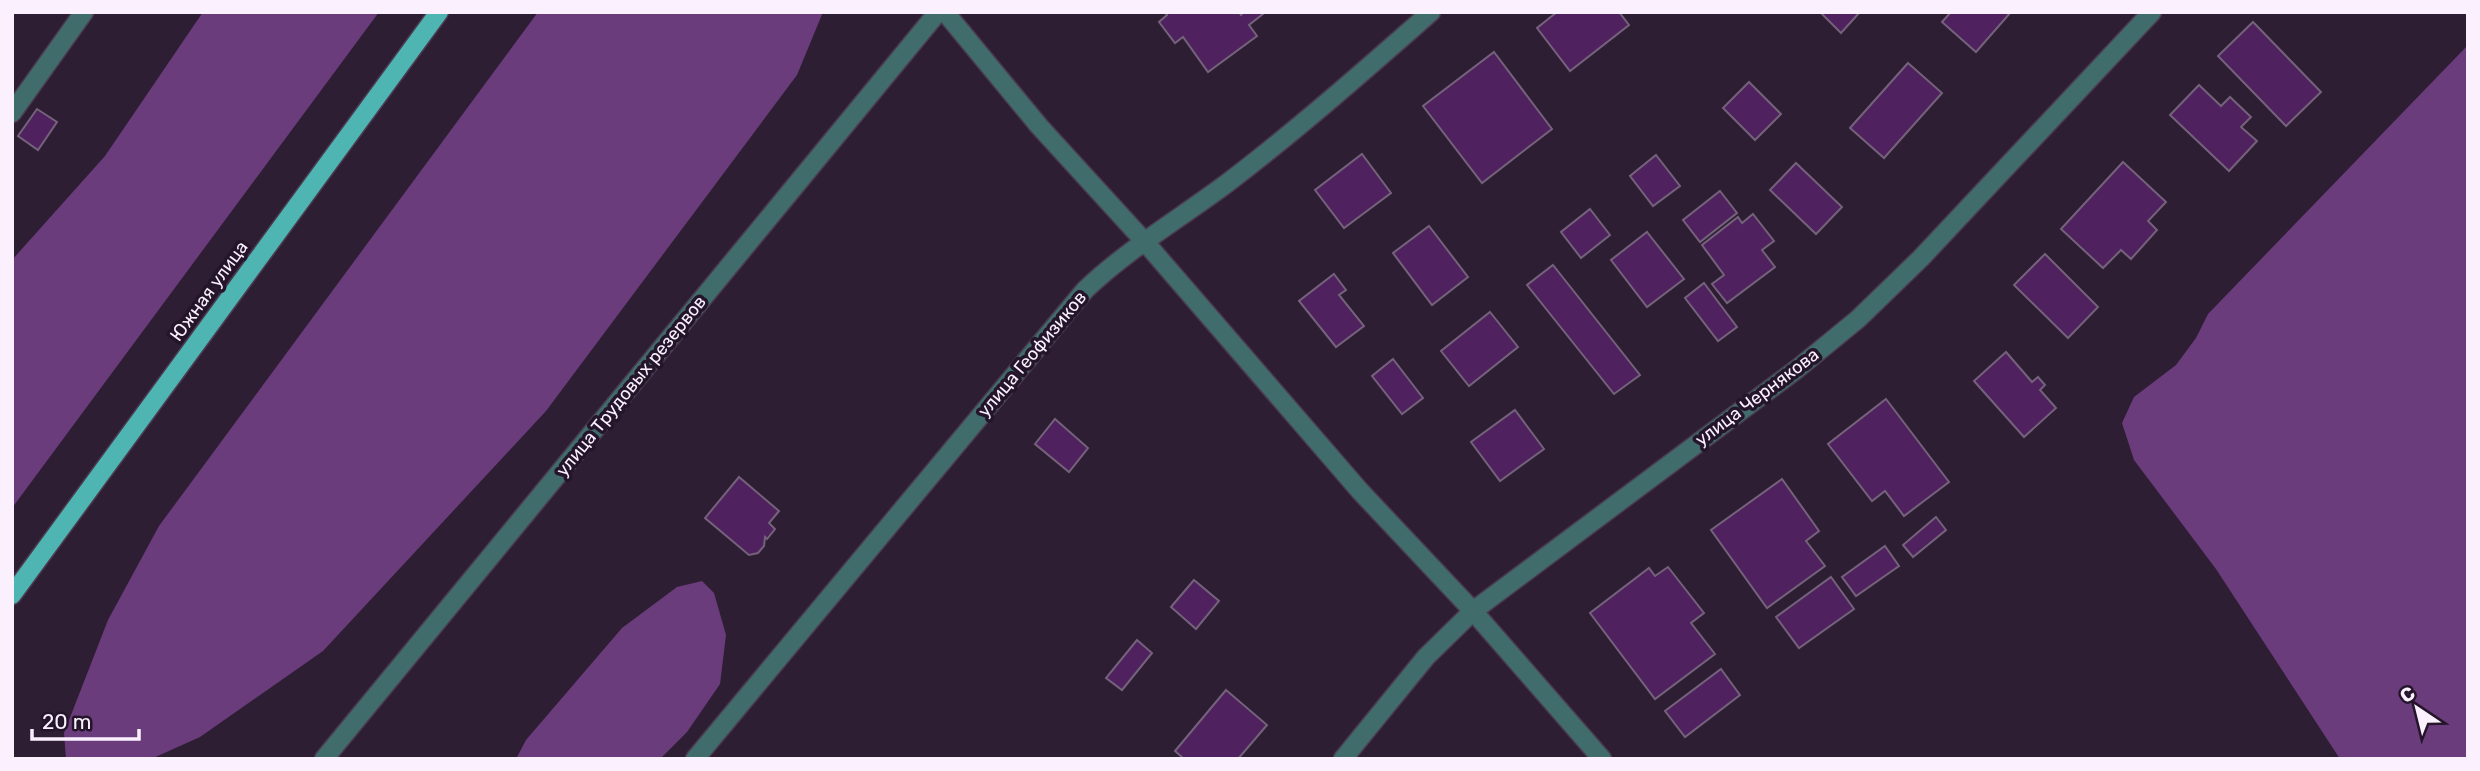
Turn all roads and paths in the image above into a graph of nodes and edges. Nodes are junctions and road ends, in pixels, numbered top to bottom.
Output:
1 (84, 12) edge
2 (439, 12) edge
3 (938, 12) edge
4 (945, 12) edge
5 (1431, 12) edge
6 (2152, 12) edge
7 (12, 113) edge
8 (1145, 242) junction
9 (12, 595) edge
10 (1473, 611) junction
11 (324, 759) edge
12 (695, 759) edge
13 (1343, 759) edge
14 (1602, 759) edge

1 - 7 street
2 - 9 main road, Южная улица
3 - 11 street, улица Трудовых резервов
4 - 8 street
5 - 8 street, улица Геофизиков
6 - 10 street, улица Чернякова
8 - 10 street
8 - 12 street, улица Геофизиков
10 - 13 street, улица Чернякова
10 - 14 street

